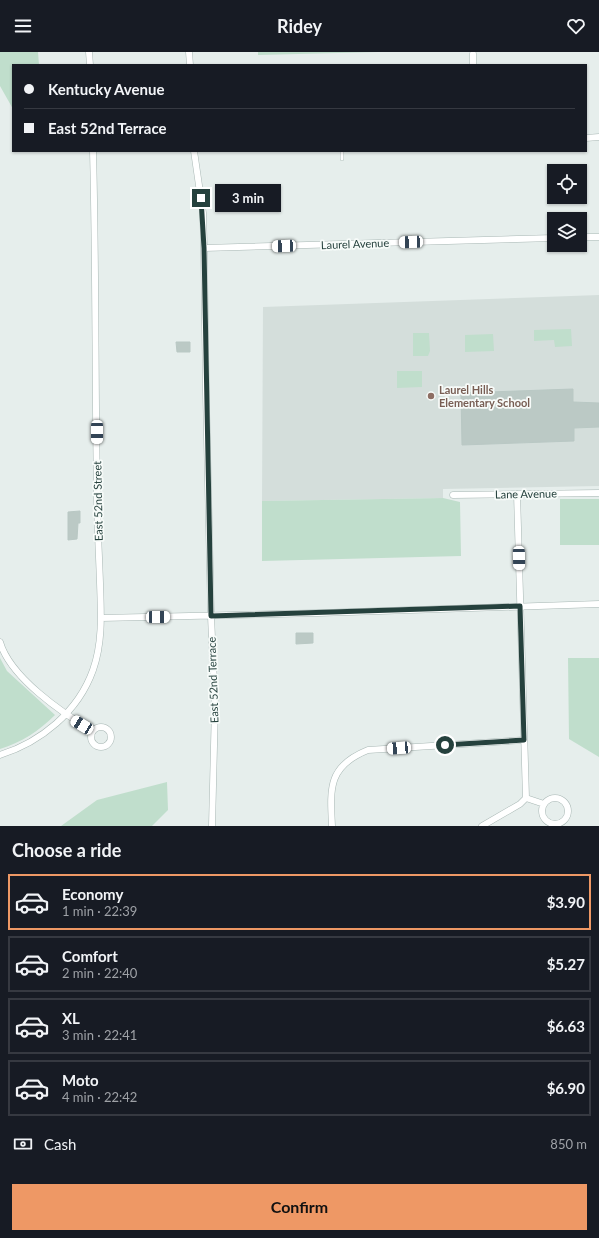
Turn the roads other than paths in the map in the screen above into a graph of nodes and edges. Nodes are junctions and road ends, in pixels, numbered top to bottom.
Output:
1 (89, 52) edge
2 (189, 52) edge
3 (473, 54) dead end
4 (90, 64) edge
5 (190, 64) edge
6 (473, 64) edge
7 (599, 137) edge
8 (587, 138) edge
9 (92, 152) edge
10 (194, 152) edge
11 (342, 152) edge
12 (342, 159) dead end
13 (587, 237) edge
14 (599, 237) edge
15 (547, 238) edge
16 (204, 248) junction
17 (599, 493) edge
18 (517, 494) junction
19 (453, 495) dead end
20 (599, 604) edge
21 (520, 606) junction
22 (211, 616) junction
23 (102, 618) junction
24 (0, 642) edge
25 (66, 715) junction
26 (93, 731) dead end
27 (524, 740) junction
28 (0, 755) edge
29 (526, 798) junction
30 (544, 804) junction
31 (212, 826) edge
32 (332, 826) edge
33 (482, 826) edge

1 - 4 street
2 - 5 street
3 - 6 street
7 - 8 street
9 - 23 street, East 52nd Street
10 - 16 street, East 52nd Terrace
11 - 12 lane
13 - 14 street
15 - 16 street, Laurel Avenue
16 - 22 street, East 52nd Terrace
17 - 18 street, Lane Avenue
18 - 19 street, Lane Avenue
18 - 21 street
20 - 21 street
21 - 22 street
21 - 27 street
22 - 23 street
22 - 31 street, East 52nd Terrace
23 - 25 street, East 52nd Street
24 - 25 street
25 - 26 street
25 - 28 street, East 52nd Street
27 - 29 street
27 - 32 street
29 - 30 street
29 - 33 street
30 - 30 street

